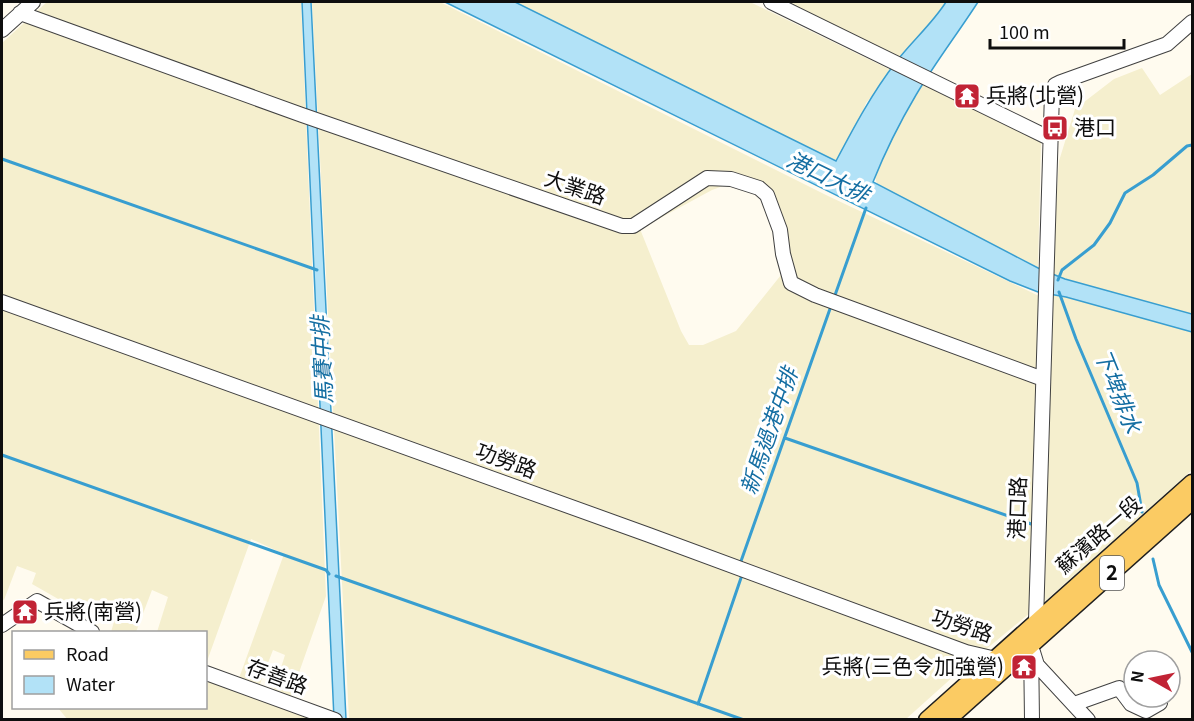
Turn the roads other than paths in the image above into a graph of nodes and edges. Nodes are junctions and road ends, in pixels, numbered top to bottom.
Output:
1 (33, 2) edge
2 (771, 2) edge
3 (20, 13) junction
4 (1192, 22) edge
5 (2, 30) edge
6 (1049, 138) junction
7 (2, 302) edge
8 (1043, 379) junction
9 (1192, 489) edge
10 (1036, 621) junction
11 (2, 625) edge
12 (89, 631) edge
13 (1031, 644) junction
14 (996, 659) junction
15 (207, 673) edge
16 (1122, 692) edge
17 (1074, 704) junction
18 (335, 720) edge
19 (927, 720) edge
20 (947, 720) edge
21 (1032, 720) edge
22 (1088, 720) edge

1 - 3 street
2 - 6 street
3 - 5 street
3 - 8 street, 大業路
4 - 6 street
6 - 8 street, 港口路
7 - 14 street, 功勞路
8 - 10 street, 港口路
9 - 10 main road, 蘇濱路一段 / 2
9 - 13 main road, 蘇濱路一段 / 2
10 - 13 street, 港口路
10 - 14 main road, 2
11 - 12 street
13 - 17 street
13 - 20 main road, 2
13 - 21 street, 港口路
14 - 19 main road, 2
15 - 18 street, 存善路
16 - 17 street
17 - 22 street

